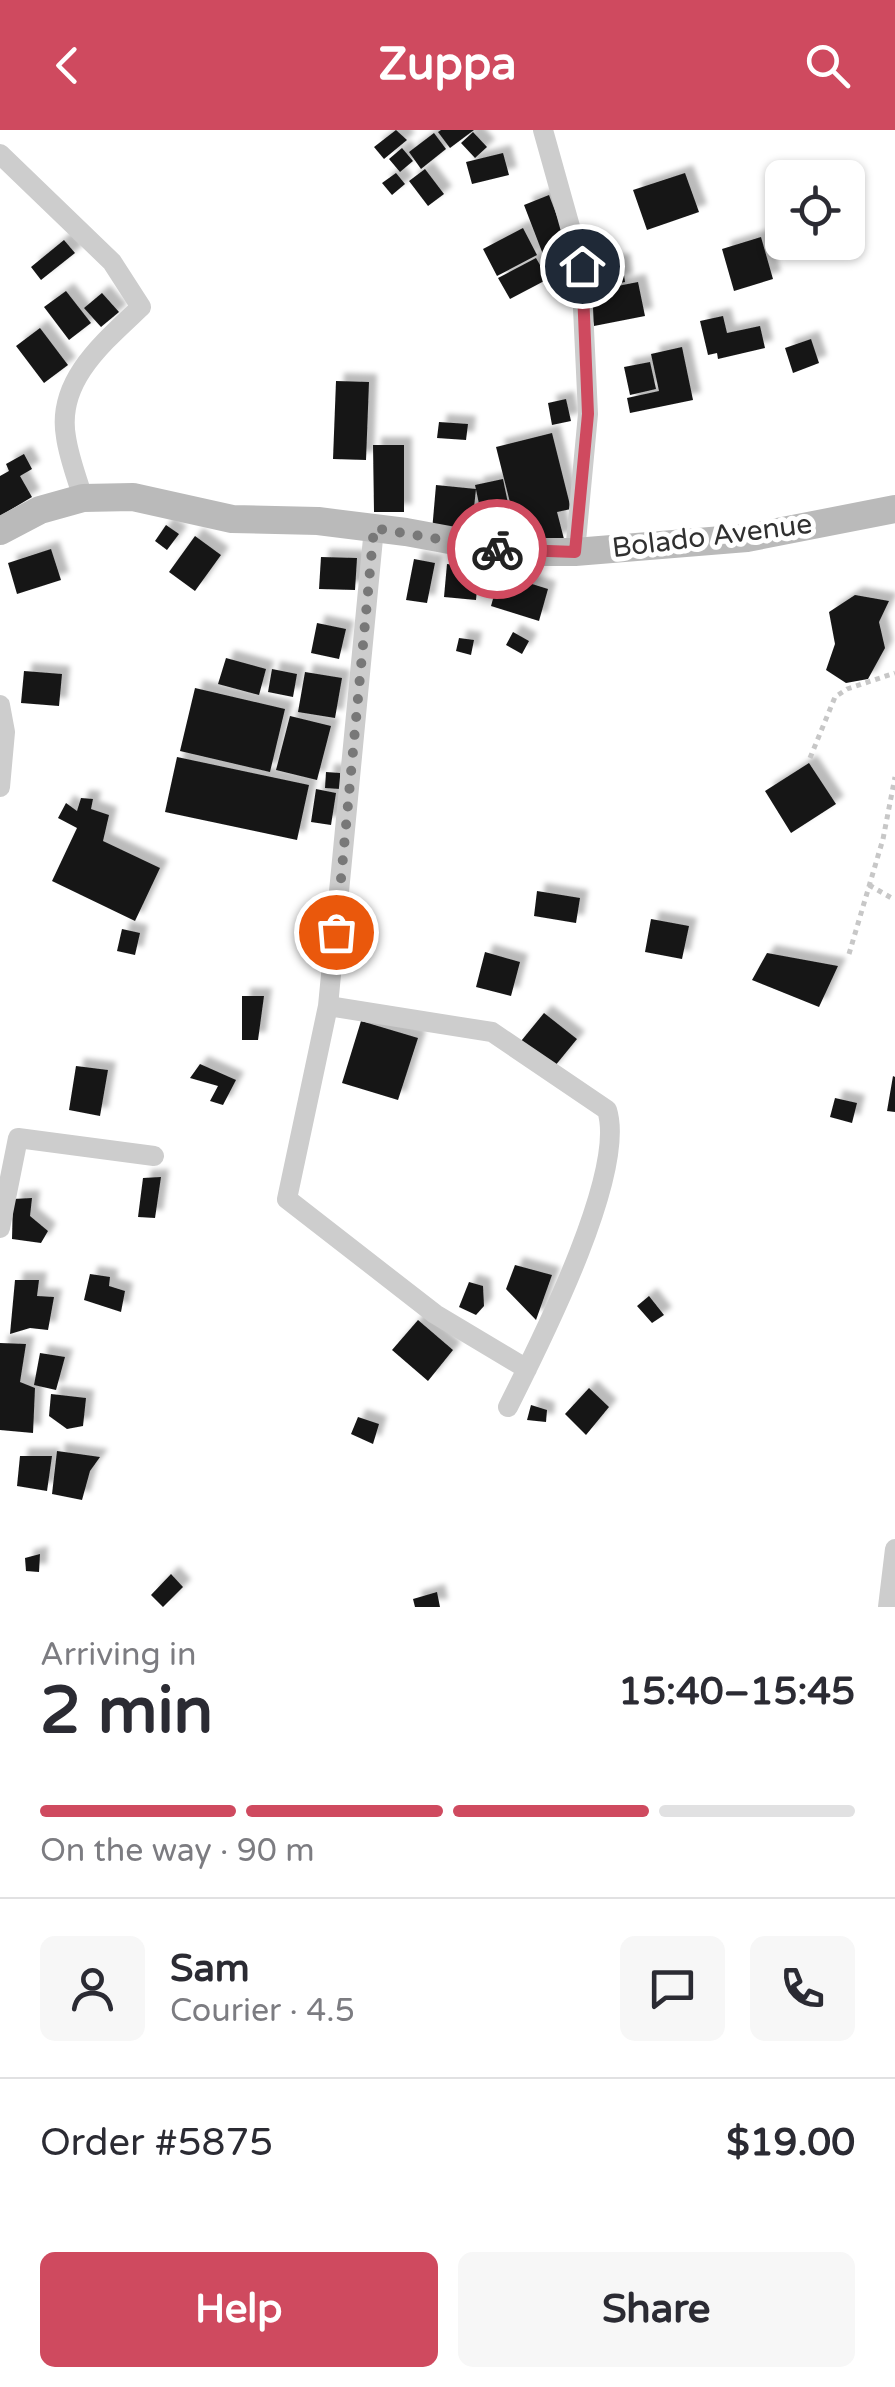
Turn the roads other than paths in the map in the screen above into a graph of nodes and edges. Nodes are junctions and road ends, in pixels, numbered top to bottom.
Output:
1 (543, 130) edge
2 (0, 154) edge
3 (83, 498) junction
4 (895, 509) edge
5 (374, 528) junction
6 (0, 530) edge
7 (575, 552) junction
8 (0, 704) edge
9 (0, 787) edge
10 (328, 1006) junction
11 (154, 1156) dead end
12 (0, 1228) edge
13 (527, 1369) junction
14 (508, 1407) dead end
15 (895, 1549) edge
16 (888, 1607) edge

1 - 7 street
2 - 3 street
3 - 5 street, Bolado Avenue
3 - 6 street, Bolado Avenue
4 - 7 street, Bolado Avenue
5 - 7 street, Bolado Avenue
5 - 10 street
8 - 9 street
10 - 13 street
10 - 13 street
11 - 12 street
13 - 14 street
15 - 16 street

